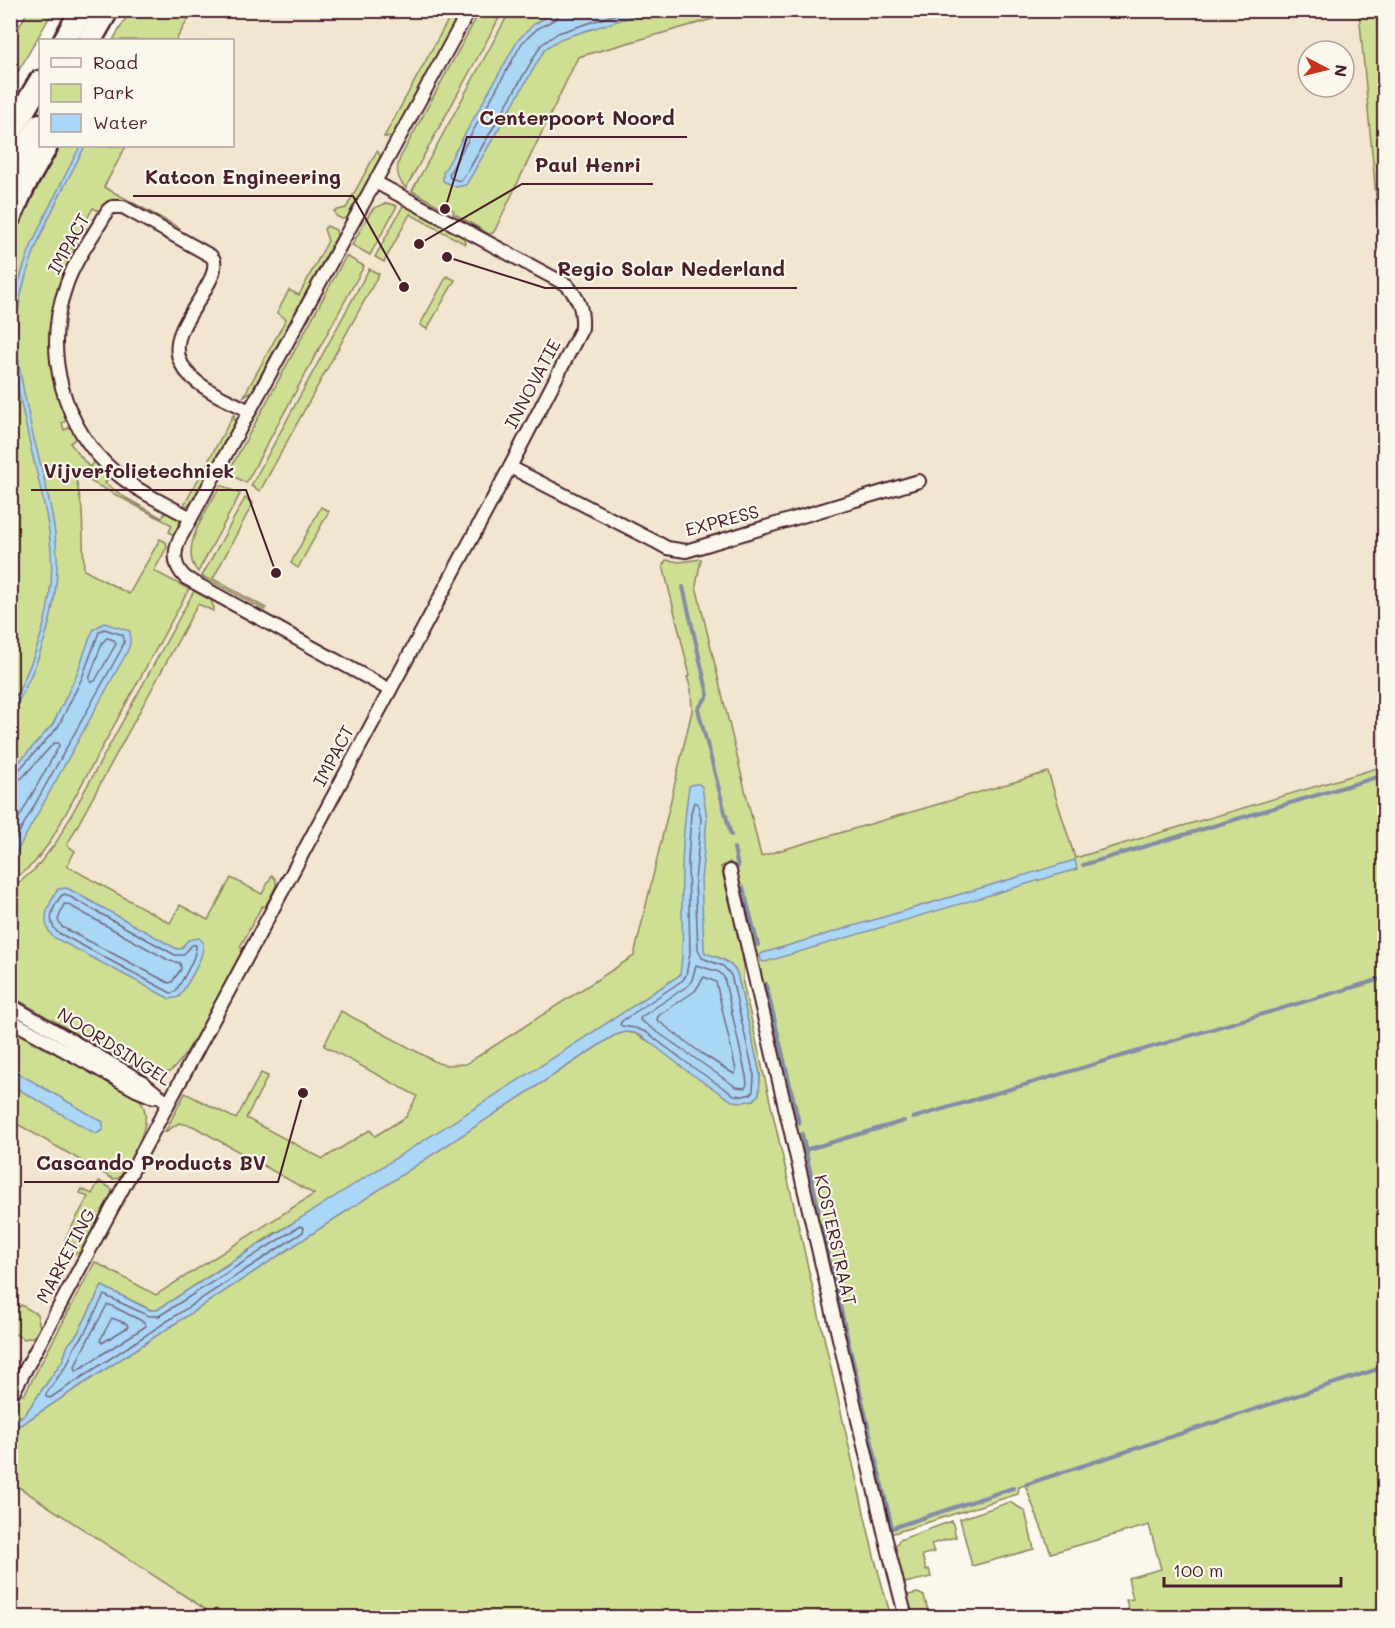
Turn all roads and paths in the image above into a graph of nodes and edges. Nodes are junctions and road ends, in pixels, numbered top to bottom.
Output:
1 (107, 10) edge
2 (114, 10) edge
3 (469, 10) edge
4 (75, 31) edge
5 (100, 39) edge
6 (39, 76) edge
7 (39, 84) edge
8 (10, 119) edge
9 (39, 126) edge
10 (10, 133) edge
11 (45, 147) edge
12 (10, 176) edge
13 (375, 182) junction
14 (10, 216) edge
15 (250, 411) junction
16 (510, 467) junction
17 (919, 481) dead end
18 (191, 518) junction
19 (390, 690) junction
20 (730, 871) dead end
21 (10, 1005) edge
22 (10, 1020) edge
23 (168, 1103) junction
24 (10, 1393) edge
25 (906, 1617) edge

1 - 4 highway
2 - 5 highway
3 - 13 street
6 - 8 highway
7 - 10 highway
9 - 12 highway
11 - 14 highway
13 - 15 street
13 - 16 street, INNOVATIE
15 - 18 street
15 - 18 street, IMPACT
16 - 17 street, EXPRESS
16 - 19 street, INNOVATIE
18 - 19 street
19 - 23 street, IMPACT
20 - 25 street, KOSTERSTRAAT
21 - 23 street, NOORDSINGEL
22 - 23 street, NOORDSINGEL
23 - 24 street, MARKETING

